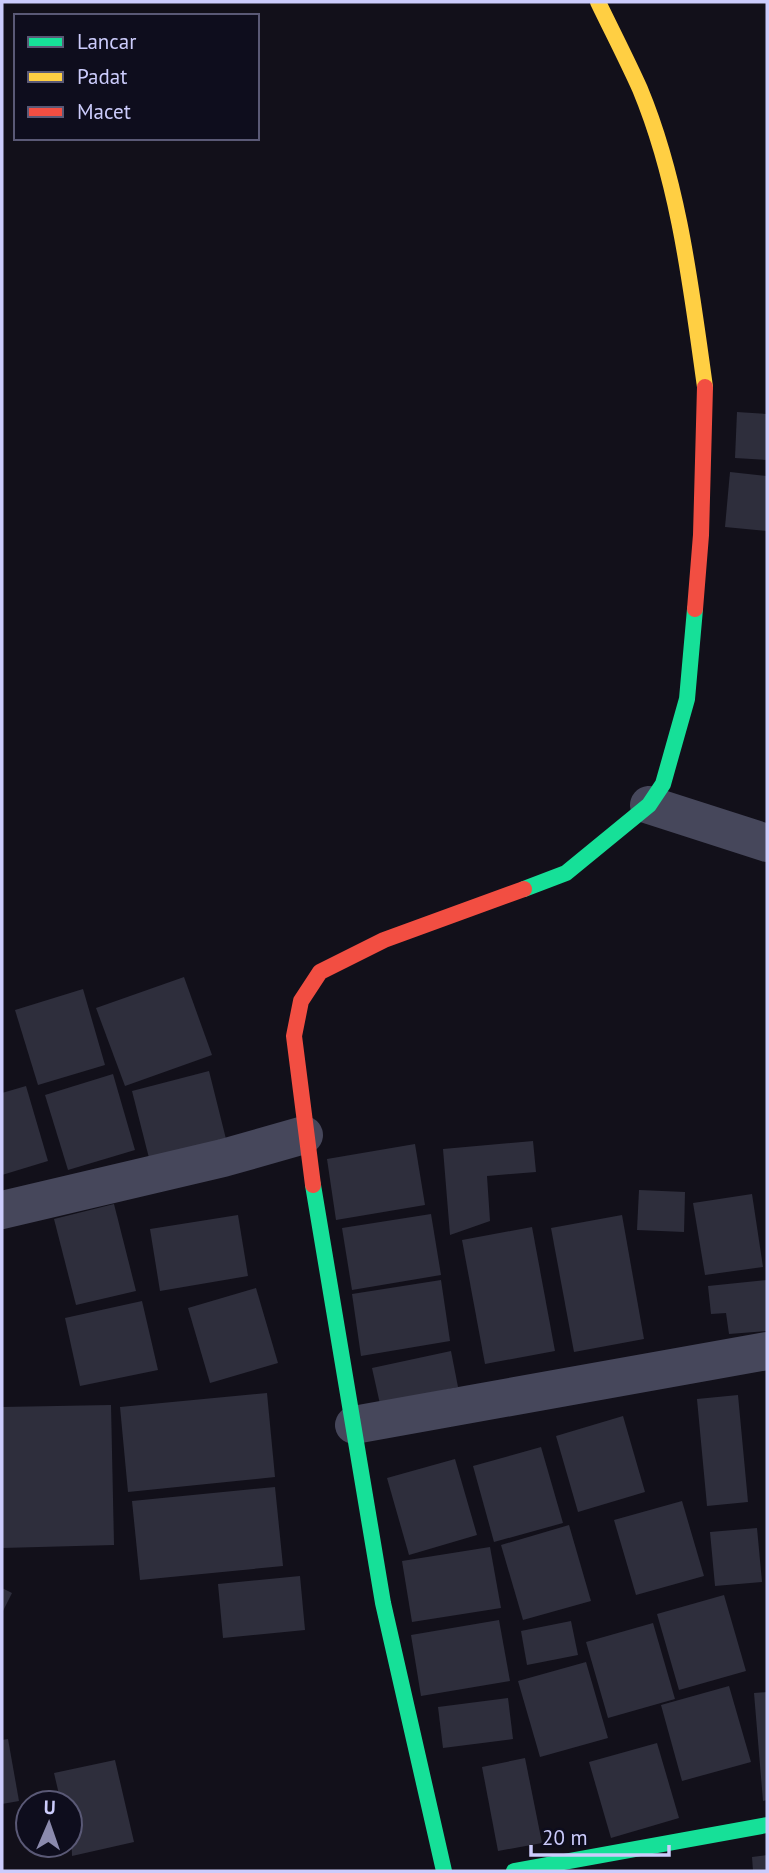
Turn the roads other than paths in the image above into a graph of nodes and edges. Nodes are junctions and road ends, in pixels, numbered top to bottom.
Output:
1 (598, 2) edge
2 (649, 805) junction
3 (767, 843) edge
4 (304, 1135) junction
5 (2, 1210) edge
6 (767, 1351) edge
7 (354, 1425) junction
8 (767, 1825) edge
9 (444, 1871) edge
10 (513, 1871) edge

1 - 2 street
2 - 3 street
2 - 4 street
4 - 5 street
4 - 7 street
6 - 7 street
7 - 9 street
8 - 10 street

